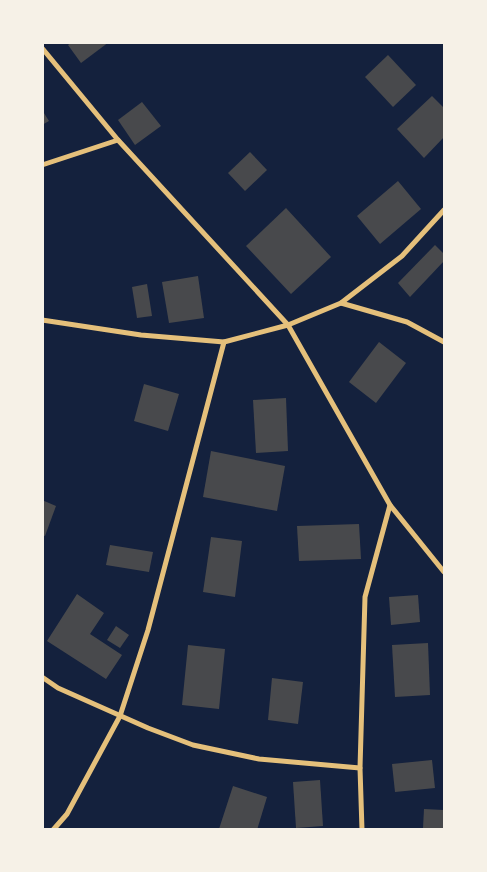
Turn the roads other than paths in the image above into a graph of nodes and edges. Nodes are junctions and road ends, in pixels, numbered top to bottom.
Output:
1 (42, 48) edge
2 (118, 140) junction
3 (42, 165) edge
4 (444, 210) edge
5 (341, 302) junction
6 (42, 320) edge
7 (288, 326) junction
8 (224, 342) junction
9 (444, 342) edge
10 (390, 505) junction
11 (444, 572) edge
12 (42, 677) edge
13 (120, 716) junction
14 (360, 768) junction
15 (52, 830) edge
16 (362, 830) edge

1 - 2 street
2 - 3 street
2 - 7 street
4 - 5 street
5 - 7 street
5 - 9 street
6 - 8 street
7 - 8 street
7 - 10 street
8 - 13 street
10 - 11 street
10 - 14 street
12 - 13 street
13 - 14 street
13 - 15 street
14 - 16 street

